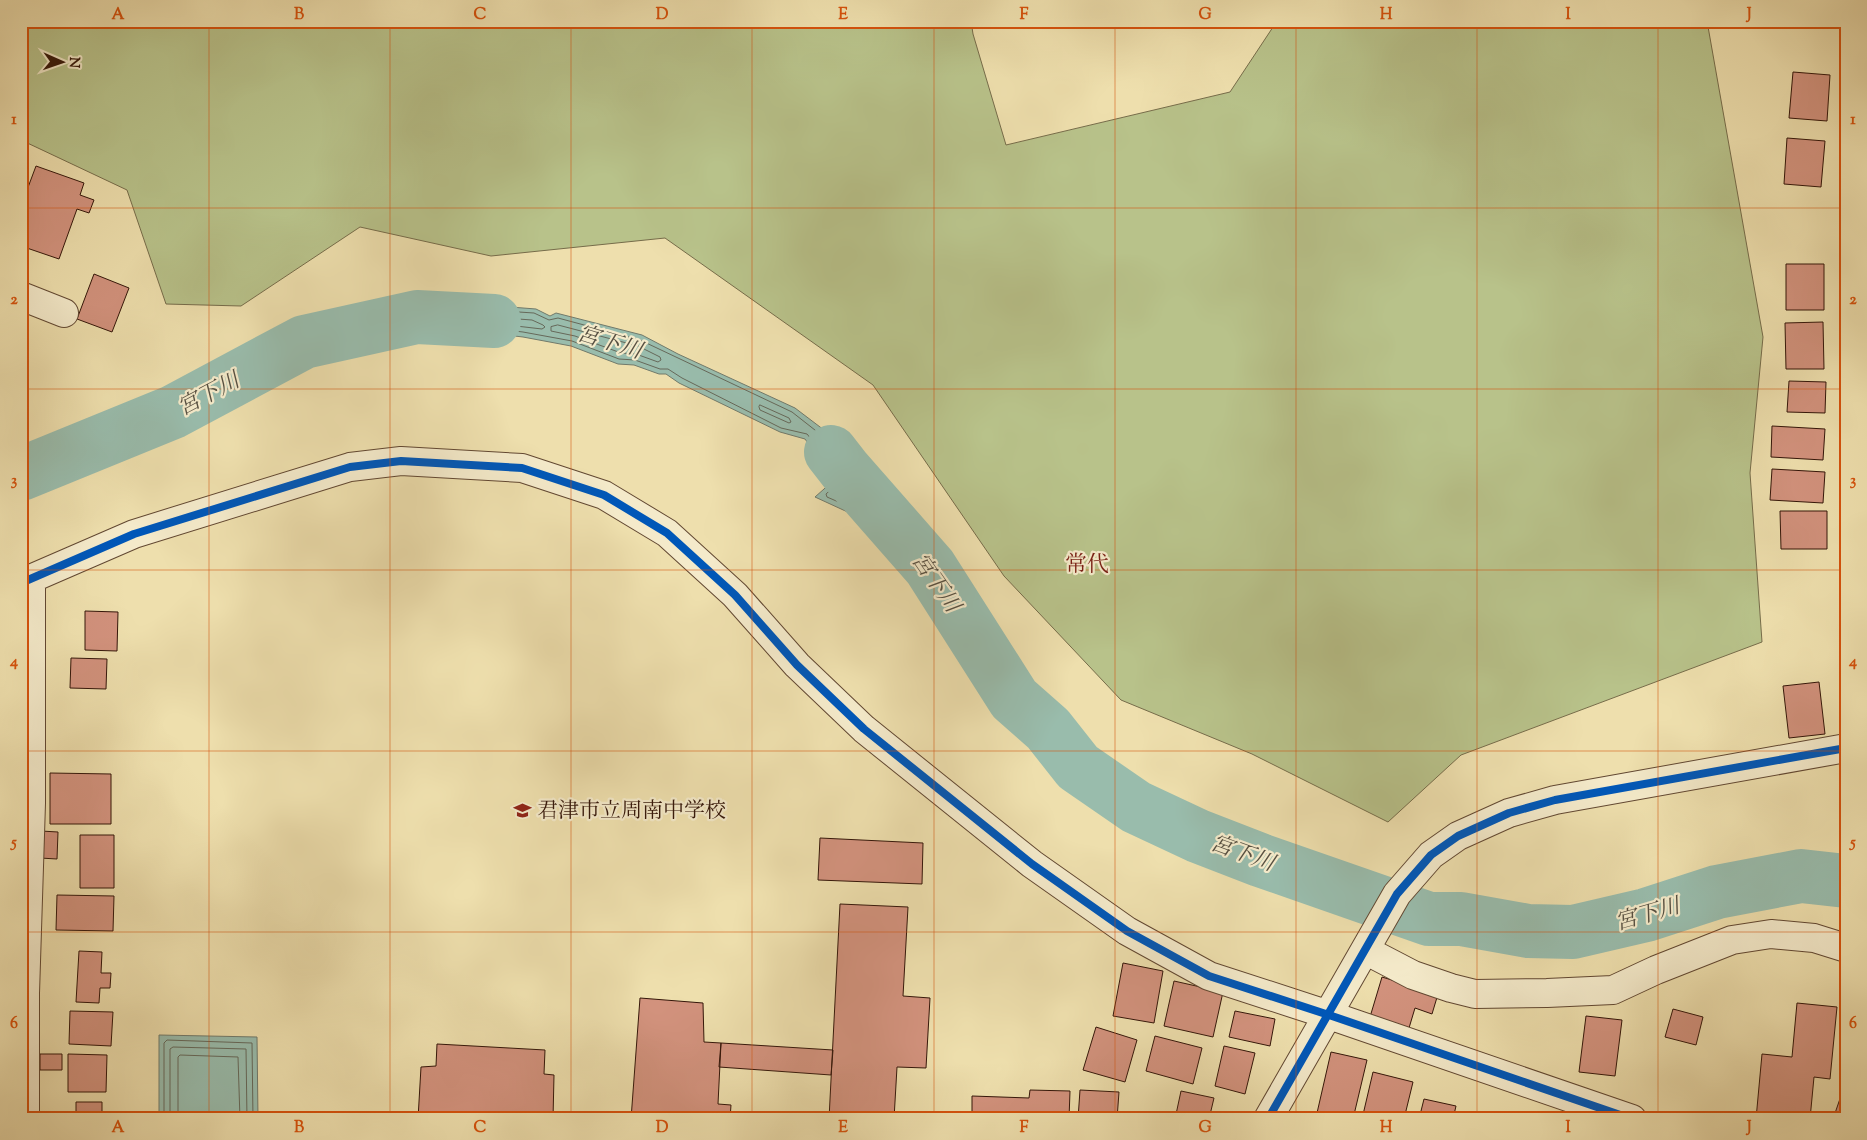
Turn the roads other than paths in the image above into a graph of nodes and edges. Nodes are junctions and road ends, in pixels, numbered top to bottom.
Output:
1 (21, 296) edge
2 (64, 313) dead end
3 (26, 581) edge
4 (1846, 748) edge
5 (26, 803) edge
6 (1367, 946) junction
7 (1846, 948) edge
8 (23, 993) edge
9 (1329, 1015) junction
10 (25, 1119) edge
11 (1268, 1119) edge
12 (1632, 1119) edge

1 - 2 street
3 - 5 street
3 - 9 street
4 - 6 street
5 - 8 street
6 - 7 street
6 - 9 street
8 - 10 street
9 - 11 street
9 - 12 street

